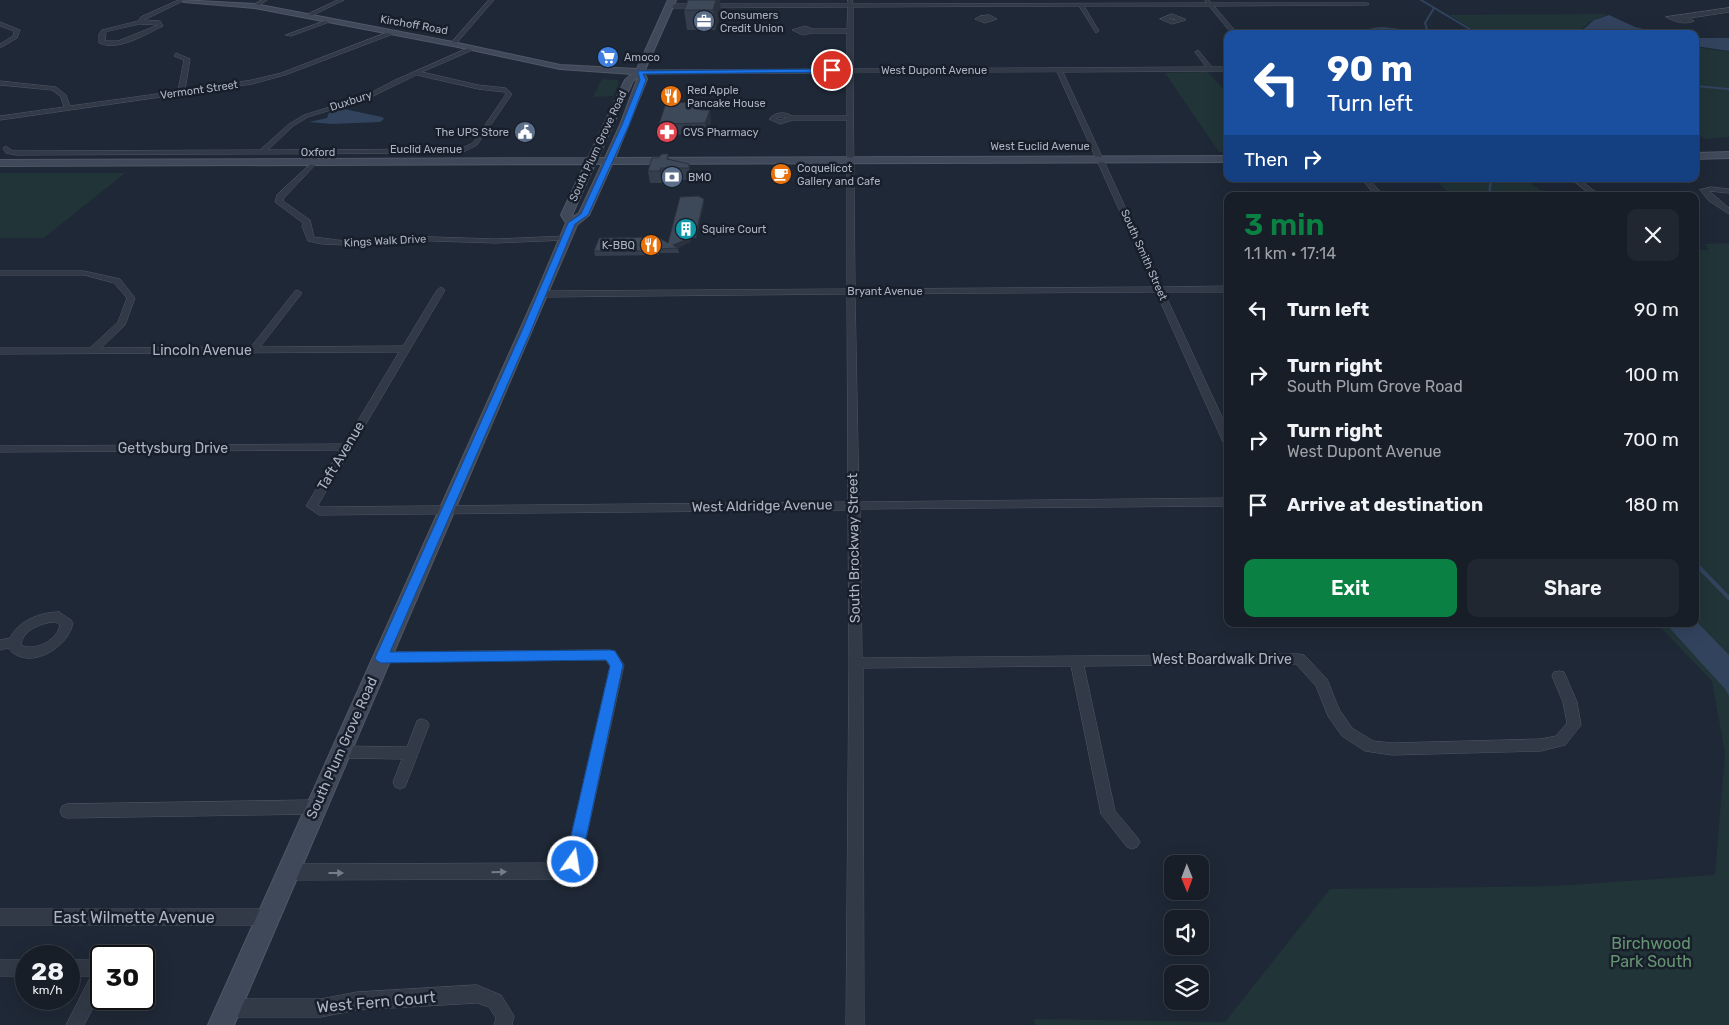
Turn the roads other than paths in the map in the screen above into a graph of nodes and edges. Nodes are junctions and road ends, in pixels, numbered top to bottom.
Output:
1 (184, 0) edge
2 (265, 0) edge
3 (342, 0) edge
4 (492, 0) edge
5 (1030, 2) edge
6 (1208, 2) edge
7 (670, 3) edge
8 (850, 3) edge
9 (1367, 4) dead end
10 (981, 5) junction
11 (1081, 5) junction
12 (1160, 5) junction
13 (255, 6) junction
14 (1729, 10) edge
15 (307, 16) junction
16 (985, 16) dead end
17 (1169, 16) dead end
18 (1686, 17) dead end
19 (329, 21) junction
20 (140, 22) junction
21 (0, 24) edge
22 (1232, 30) edge
23 (812, 31) dead end
24 (850, 31) junction
25 (1096, 31) dead end
26 (390, 33) junction
27 (289, 35) dead end
28 (453, 44) junction
29 (0, 46) edge
30 (473, 48) junction
31 (1198, 52) dead end
32 (176, 55) dead end
33 (1059, 69) junction
34 (1210, 69) junction
35 (1224, 69) edge
36 (851, 70) junction
37 (418, 72) junction
38 (640, 72) junction
39 (0, 83) edge
40 (181, 93) junction
41 (67, 108) junction
42 (0, 118) edge
43 (790, 118) dead end
44 (851, 118) junction
45 (6, 148) dead end
46 (263, 151) junction
47 (1729, 155) edge
48 (1699, 156) edge
49 (1100, 158) junction
50 (1224, 159) edge
51 (852, 160) junction
52 (591, 161) junction
53 (609, 161) junction
54 (315, 162) junction
55 (0, 164) edge
56 (1368, 182) edge
57 (1578, 182) edge
58 (1729, 191) edge
59 (1376, 192) edge
60 (1592, 192) edge
61 (1729, 212) edge
62 (572, 223) junction
63 (566, 238) junction
64 (0, 273) edge
65 (1224, 289) edge
66 (440, 290) dead end
67 (1160, 290) junction
68 (851, 292) junction
69 (298, 293) dead end
70 (542, 294) junction
71 (405, 349) junction
72 (93, 350) junction
73 (253, 350) junction
74 (0, 351) edge
75 (1224, 433) edge
76 (346, 447) junction
77 (0, 449) edge
78 (1224, 502) edge
79 (854, 505) junction
80 (447, 509) junction
81 (14, 642) dead end
82 (0, 645) edge
83 (381, 658) junction
84 (1076, 660) junction
85 (856, 663) junction
86 (1559, 676) dead end
87 (422, 725) dead end
88 (340, 752) junction
89 (412, 753) junction
90 (400, 782) dead end
91 (316, 808) junction
92 (67, 811) dead end
93 (1132, 842) dead end
94 (288, 872) junction
95 (0, 917) edge
96 (268, 917) junction
97 (0, 968) edge
98 (15, 968) edge
99 (90, 996) edge
100 (225, 1016) edge
101 (75, 1025) edge
102 (503, 1025) edge
103 (855, 1025) edge

1 - 13 main road, Kirchoff Road
1 - 20 street
2 - 13 street
3 - 15 street
4 - 28 street
5 - 10 street
5 - 11 street
6 - 9 street
6 - 12 street
6 - 22 street
7 - 8 street
7 - 38 main road, South Plum Grove Road
8 - 10 street
8 - 24 street, South Brockway Street
10 - 16 street
11 - 12 street
11 - 25 street
12 - 17 street
13 - 15 main road, Kirchoff Road
14 - 18 street
15 - 19 main road, Kirchoff Road
19 - 26 main road, Kirchoff Road
19 - 27 street
20 - 20 street
21 - 29 street
23 - 24 street
24 - 36 street, South Brockway Street
26 - 28 main road, Kirchoff Road
26 - 40 street, Vermont Street
28 - 30 main road, Kirchoff Road
30 - 37 street, Duxbury
30 - 38 main road, Kirchoff Road
31 - 34 street
32 - 40 street
33 - 34 street, West Dupont Avenue
33 - 36 street, West Dupont Avenue
33 - 49 street, South Smith Street
34 - 35 street, West Dupont Avenue
36 - 38 street, West Dupont Avenue
36 - 44 street, South Brockway Street
37 - 46 street, Duxbury
37 - 46 street, Oxford
38 - 52 main road, South Plum Grove Road
38 - 53 main road, South Plum Grove Road
39 - 41 street
40 - 41 street, Vermont Street
41 - 42 street, Vermont Street
43 - 44 street
44 - 51 street, South Brockway Street
45 - 46 street, Oxford
47 - 48 main road
49 - 50 main road, West Euclid Avenue
49 - 51 main road, West Euclid Avenue
49 - 67 street, South Smith Street
51 - 53 main road, Euclid Avenue
51 - 68 street, South Brockway Street
52 - 53 main road, Euclid Avenue
52 - 54 main road, Euclid Avenue
52 - 62 main road, South Plum Grove Road
53 - 62 main road, South Plum Grove Road
54 - 55 main road, Euclid Avenue
54 - 63 street, Kings Walk Drive
56 - 59 street
57 - 60 street
58 - 61 street
62 - 63 main road, South Plum Grove Road
63 - 70 main road, South Plum Grove Road
64 - 72 street
65 - 67 street, Bryant Avenue
66 - 71 street, Taft Avenue
67 - 68 street, Bryant Avenue
67 - 75 street, South Smith Street
68 - 70 street, Bryant Avenue
68 - 79 street, South Brockway Street
69 - 73 street
70 - 80 main road, South Plum Grove Road
71 - 73 street, Lincoln Avenue
71 - 76 street, Taft Avenue
72 - 73 street, Lincoln Avenue
72 - 74 street, Lincoln Avenue
76 - 77 street, Gettysburg Drive
76 - 80 street, Taft Avenue
78 - 79 street, West Aldridge Avenue
79 - 80 street, West Aldridge Avenue
79 - 85 street, South Brockway Street
80 - 83 main road, South Plum Grove Road
81 - 82 street
83 - 88 main road, South Plum Grove Road
94 -> 83 street
84 - 85 street, West Boardwalk Drive
84 - 86 street, West Boardwalk Drive
84 - 93 street
85 - 103 street, South Brockway Street
87 - 89 street
88 - 89 street
88 - 91 main road, South Plum Grove Road
89 - 90 street
91 - 92 street
91 - 94 main road, South Plum Grove Road
94 - 96 main road, South Plum Grove Road
95 - 96 street, East Wilmette Avenue
96 - 100 main road, South Plum Grove Road
97 - 98 street
99 - 101 street
100 - 102 street, West Fern Court

